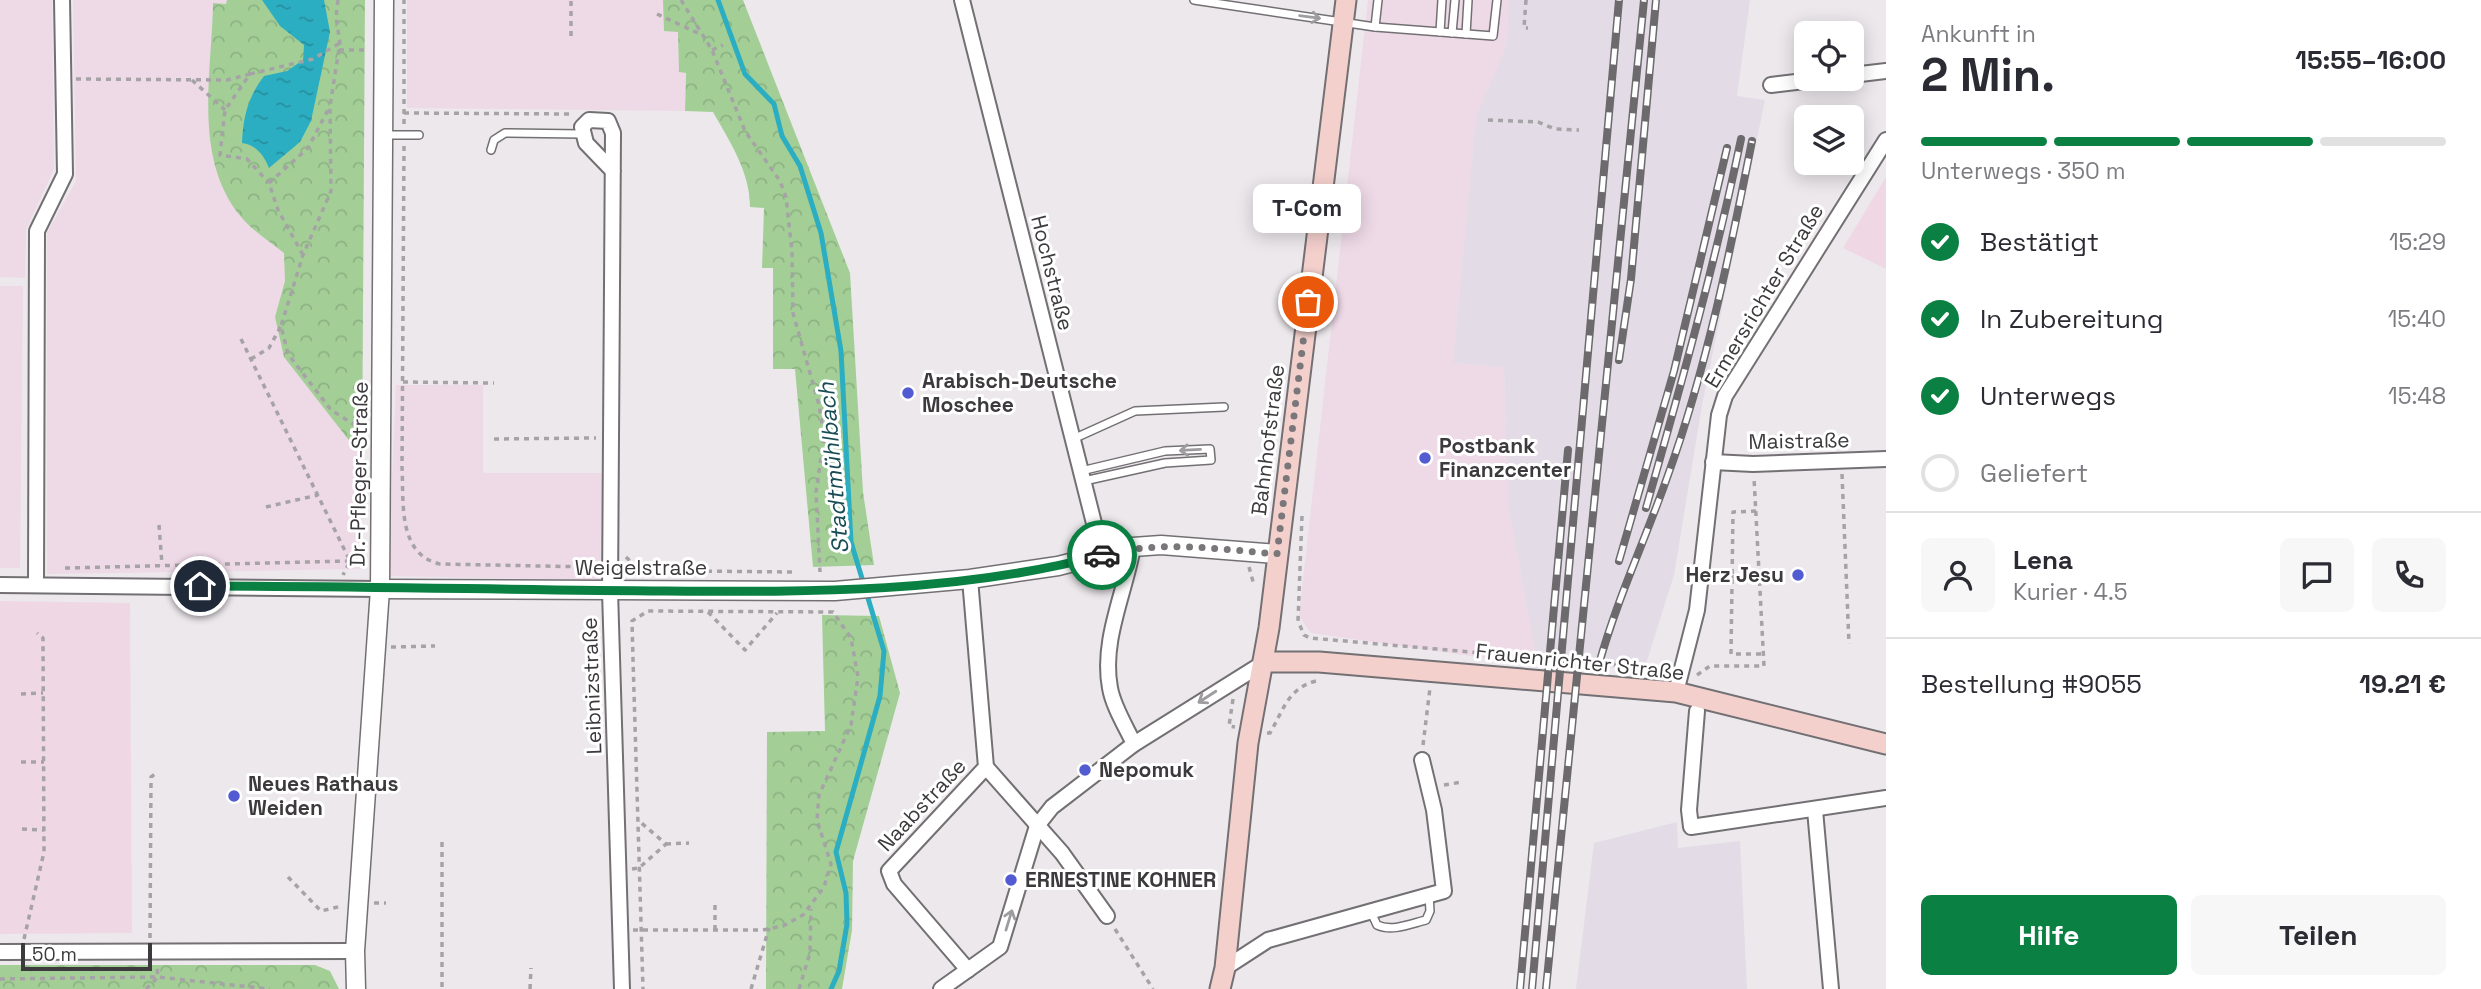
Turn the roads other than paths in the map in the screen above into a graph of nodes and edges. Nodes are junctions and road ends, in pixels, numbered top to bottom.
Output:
1 (62, 0) edge
2 (384, 0) edge
3 (962, 0) edge
4 (1194, 0) edge
5 (1346, 0) edge
6 (1378, 0) edge
7 (1442, 0) edge
8 (1455, 0) edge
9 (1468, 0) edge
10 (1497, 0) edge
11 (1344, 21) junction
12 (1375, 27) junction
13 (1440, 32) junction
14 (1452, 33) junction
15 (1466, 34) junction
16 (1886, 71) edge
17 (1864, 74) edge
18 (1794, 82) edge
19 (1771, 85) dead end
20 (582, 134) junction
21 (384, 135) junction
22 (419, 135) dead end
23 (1884, 148) edge
24 (491, 150) dead end
25 (613, 171) junction
26 (1224, 407) dead end
27 (1073, 439) junction
28 (1886, 459) edge
29 (1713, 462) junction
30 (1083, 476) junction
31 (1133, 547) junction
32 (1277, 554) junction
33 (1102, 555) junction
34 (970, 579) junction
35 (0, 585) edge
36 (36, 585) junction
37 (380, 589) junction
38 (610, 591) junction
39 (1265, 662) junction
40 (1684, 680) junction
41 (1697, 712) dead end
42 (1134, 744) junction
43 (1886, 744) edge
44 (1422, 760) road end
45 (986, 767) junction
46 (1886, 798) edge
47 (1815, 810) junction
48 (1037, 826) junction
49 (1429, 895) junction
50 (1366, 912) junction
51 (1107, 916) road end
52 (355, 951) junction
53 (0, 952) edge
54 (1225, 968) junction
55 (968, 970) junction
56 (356, 989) edge
57 (622, 989) edge
58 (941, 989) edge
59 (1220, 989) edge
60 (1831, 989) edge

1 - 36 street
2 - 21 street, Dr.-Pfleger-Straße
3 - 27 street, Hochstraße
4 -> 11 lane
5 - 11 main road, Bahnhofstraße
6 - 12 lane
7 - 13 lane
8 - 14 lane
9 - 15 lane
10 - 15 lane
11 - 12 lane
11 - 32 main road, Bahnhofstraße
12 - 13 lane
13 - 14 lane
14 - 15 lane
16 - 17 street
18 - 19 street
20 - 24 lane
20 - 25 street
20 - 25 street, Leibnizstraße
21 - 22 lane
21 - 37 street, Dr.-Pfleger-Straße
23 - 29 street, Ermersrichter Straße
25 - 38 street, Leibnizstraße
26 - 27 lane
27 - 30 street, Hochstraße
28 - 29 street, Maistraße
29 - 40 street, Ermersrichter Straße
30 -> 30 lane
30 - 33 street, Hochstraße
31 - 32 street, Weigelstraße
31 - 33 street, Weigelstraße
31 - 42 street
32 - 39 main road, Bahnhofstraße
33 - 34 street, Weigelstraße
34 - 38 street, Weigelstraße
34 - 45 street, Naabstraße
35 - 36 street, Weigelstraße
36 - 37 street, Weigelstraße
37 - 38 street, Weigelstraße
37 - 52 street, Dr.-Pfleger-Straße
38 - 57 street, Leibnizstraße
39 - 40 main road, Frauenrichter Straße
39 -> 42 street
39 - 54 main road, Bahnhofstraße
40 - 43 main road, Frauenrichter Straße
41 - 47 street
42 - 48 street
44 - 49 street
45 - 48 street, Naabstraße
45 - 55 street, Naabstraße
46 - 47 street
47 - 60 street
48 - 51 street, Naabstraße
55 -> 48 street
49 - 50 street
49 - 50 lane
50 - 54 street
52 - 53 street
52 - 56 street, Dr.-Pfleger-Straße
54 - 59 main road, Bahnhofstraße
55 - 58 street

